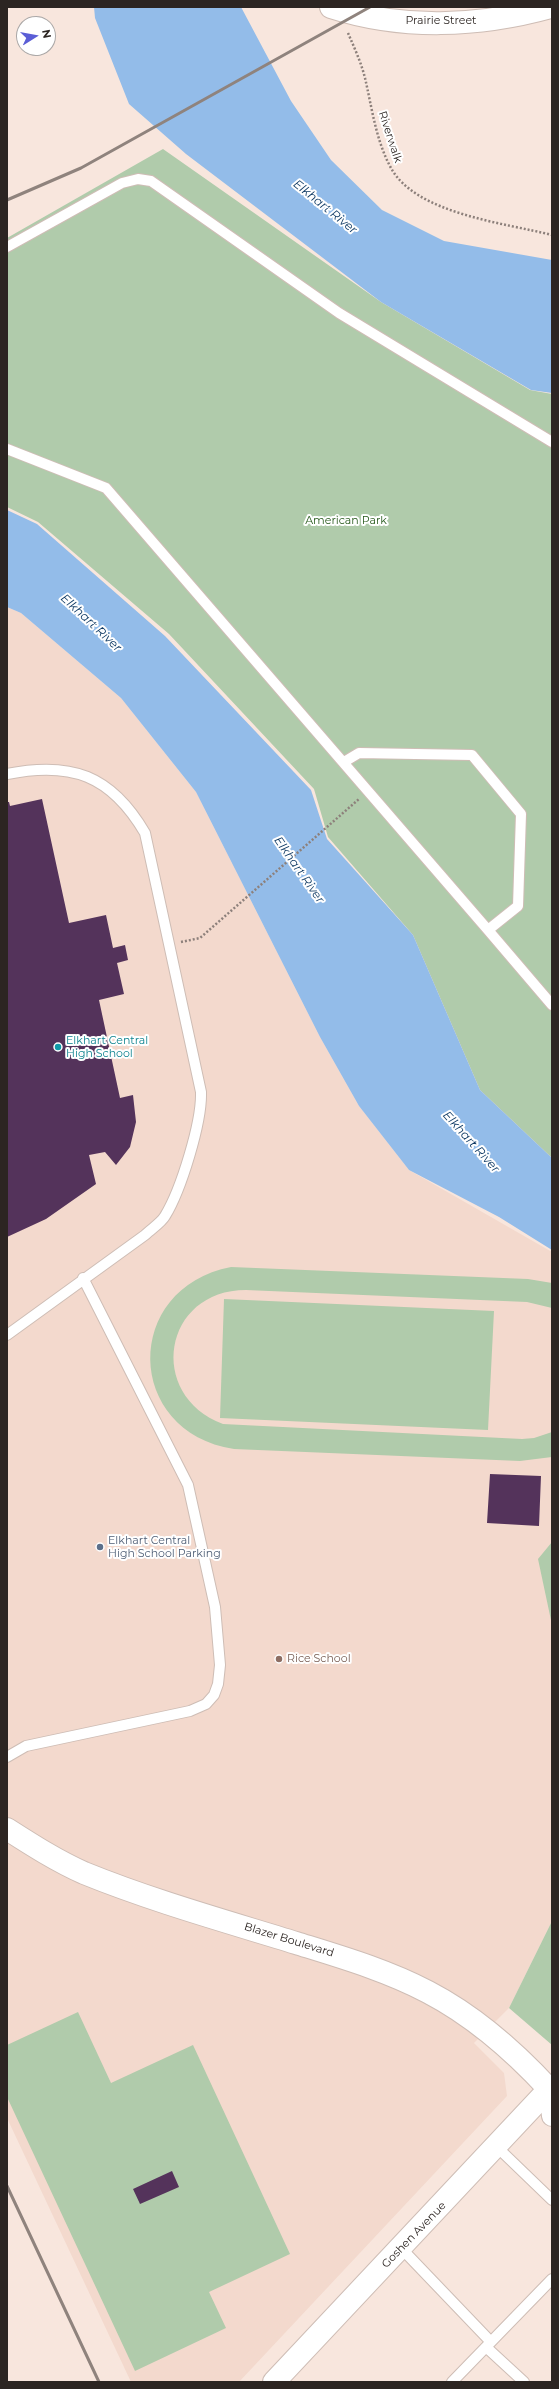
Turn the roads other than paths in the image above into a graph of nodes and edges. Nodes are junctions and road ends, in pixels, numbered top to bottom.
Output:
1 (331, 7) edge
2 (551, 7) edge
3 (7, 247) edge
4 (552, 442) edge
5 (7, 449) edge
6 (344, 762) junction
7 (7, 774) edge
8 (488, 930) junction
9 (552, 1005) edge
10 (83, 1278) junction
11 (7, 1335) edge
12 (7, 1757) edge
13 (7, 1829) edge
14 (551, 2088) edge
15 (552, 2116) edge
16 (497, 2147) junction
17 (552, 2200) edge
18 (401, 2248) junction
19 (552, 2279) edge
20 (488, 2345) junction
21 (274, 2382) edge
22 (452, 2382) edge
23 (524, 2382) edge

1 - 2 main road, Prairie Street
3 - 4 lane
5 - 6 lane
6 - 8 lane
6 - 8 lane
7 - 10 lane
8 - 9 lane
10 - 11 lane
10 - 12 lane
13 - 14 main road, Blazer Boulevard
14 - 15 street
14 - 16 main road, Goshen Avenue
16 - 17 lane
16 - 18 main road, Goshen Avenue
18 - 20 lane
18 - 21 main road, Goshen Avenue
19 - 20 lane
20 - 22 lane
20 - 23 lane

